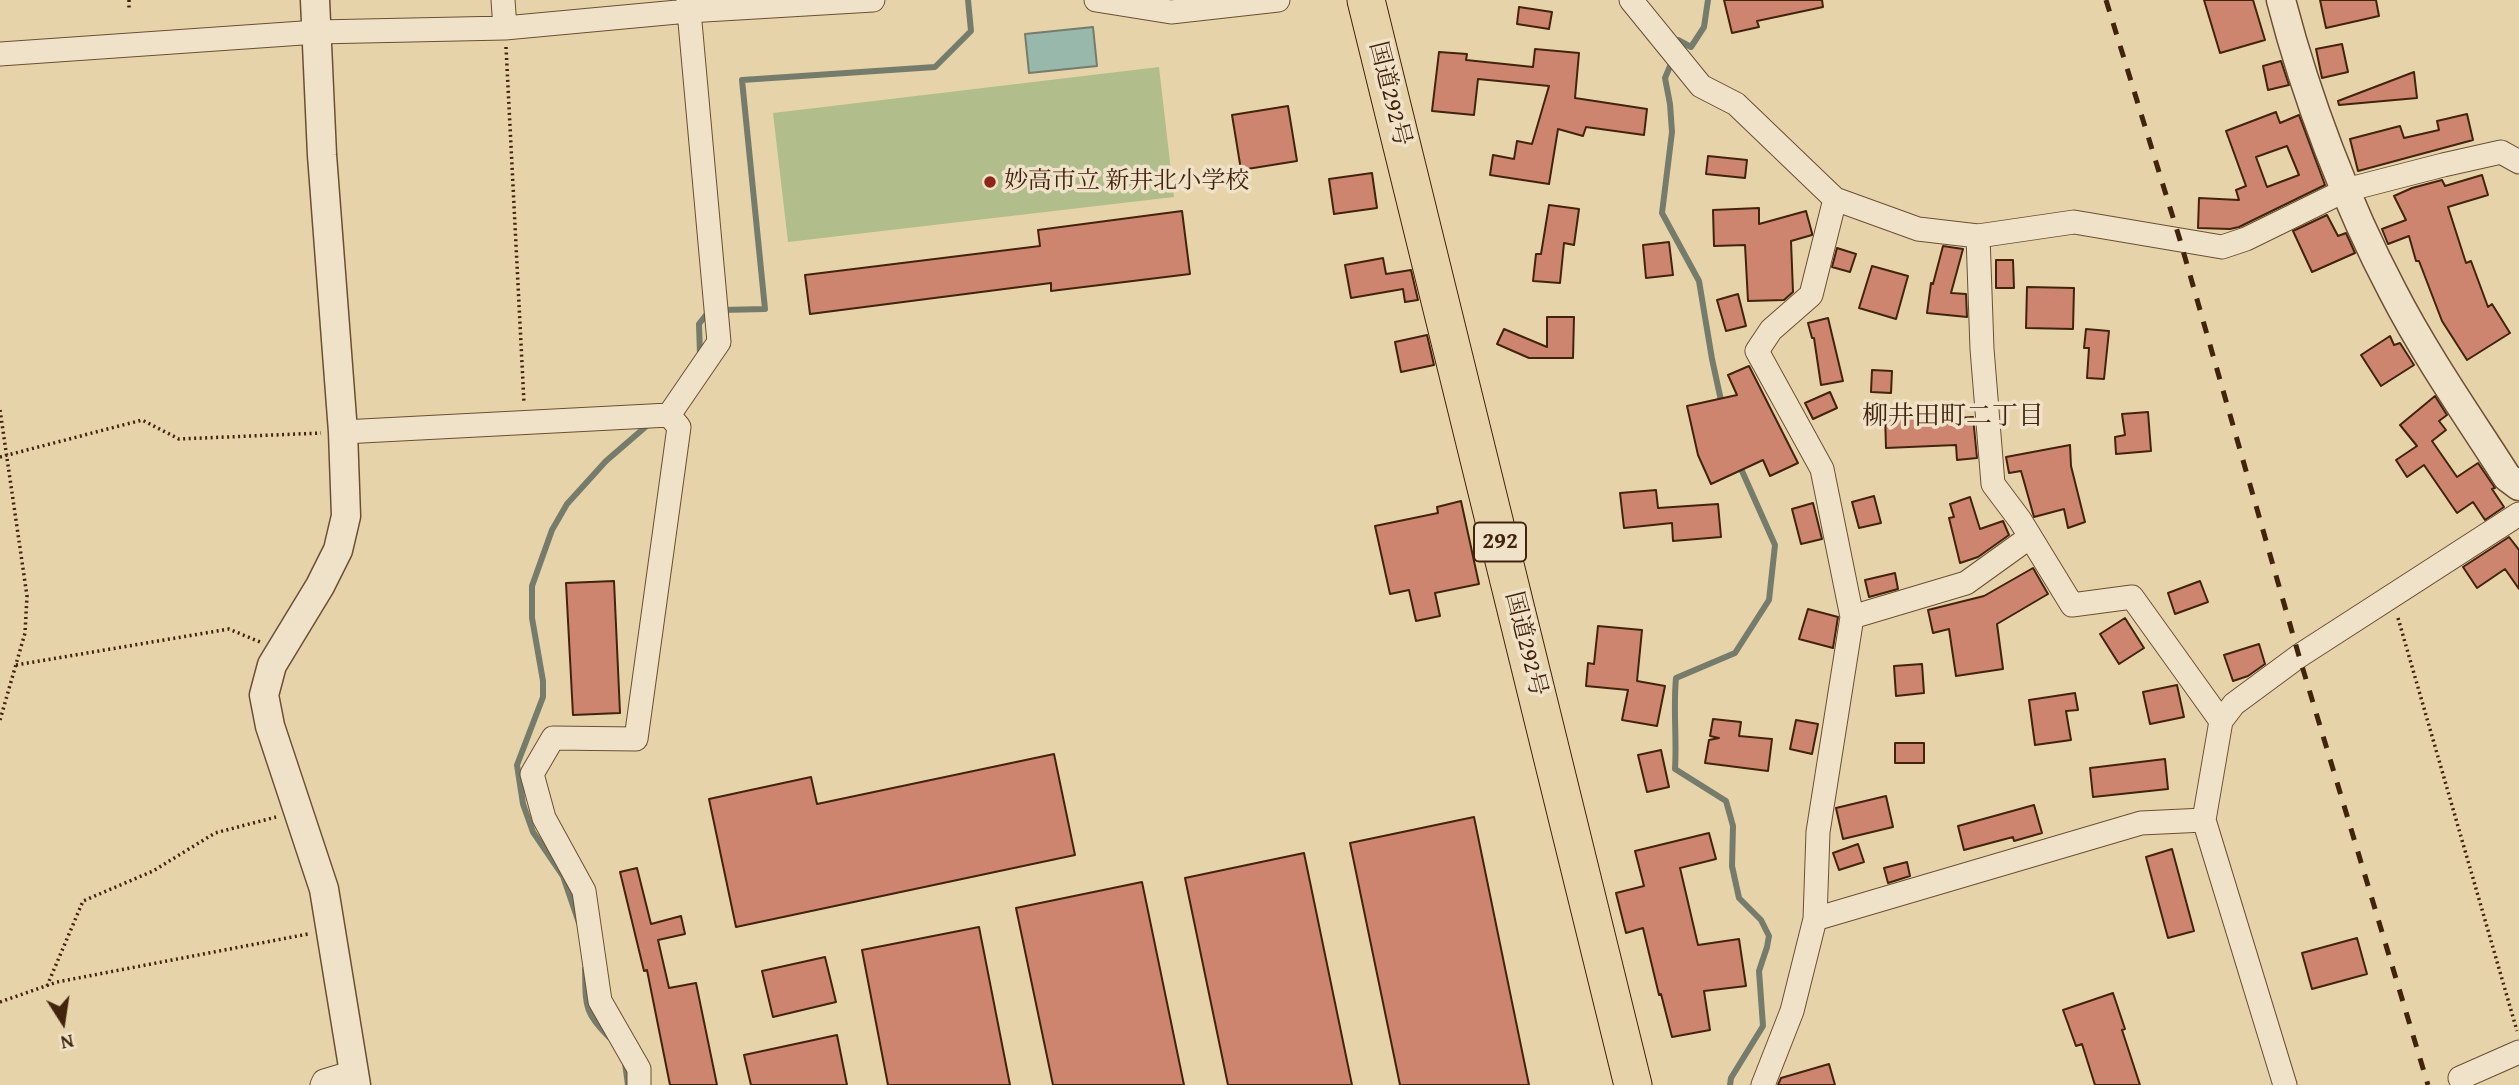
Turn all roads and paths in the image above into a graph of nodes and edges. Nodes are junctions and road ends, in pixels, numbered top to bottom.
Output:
1 (128, 0) edge
2 (315, 0) edge
3 (503, 0) edge
4 (873, 0) edge
5 (1096, 0) edge
6 (1278, 0) edge
7 (1366, 0) edge
8 (1631, 0) edge
9 (2281, 0) edge
10 (688, 5) edge
11 (129, 11) dead end
12 (505, 28) junction
13 (317, 32) junction
14 (0, 54) edge
15 (2519, 162) edge
16 (2346, 191) junction
17 (1835, 200) junction
18 (1978, 236) junction
19 (0, 410) edge
20 (669, 415) junction
21 (525, 422) junction
22 (343, 432) junction
23 (7, 455) junction
24 (0, 457) edge
25 (2519, 486) edge
26 (2519, 514) edge
27 (2030, 537) junction
28 (2391, 596) junction
29 (1852, 617) junction
30 (281, 650) junction
31 (16, 665) junction
32 (0, 686) edge
33 (8, 691) junction
34 (0, 720) edge
35 (2221, 721) junction
36 (284, 814) dead end
37 (2204, 820) junction
38 (1815, 919) junction
39 (331, 930) junction
40 (47, 986) junction
41 (0, 1002) edge
42 (2519, 1037) edge
43 (2519, 1052) edge
44 (2459, 1078) dead end
45 (355, 1079) edge
46 (322, 1085) edge
47 (639, 1085) edge
48 (1633, 1085) edge
49 (1763, 1085) edge
50 (2285, 1085) edge

1 - 11 path
2 - 13 street
3 - 12 street
4 - 10 street
5 - 6 street
7 - 48 highway, 国道292号 / 292
8 - 17 street
9 - 16 street
10 - 12 street
10 - 20 street
12 - 13 street
12 - 21 path
13 - 14 street
13 - 22 street
15 - 16 street
16 - 18 street
16 - 25 street
17 - 18 street
17 - 29 street
18 - 27 street
19 - 23 path
20 - 21 street
20 - 47 street
21 - 22 street
22 - 23 path
22 - 30 street
23 - 24 path
23 - 31 path
26 - 28 street
27 - 29 street
27 - 35 street
28 - 35 street
28 - 42 path
29 - 38 street
30 - 31 path
30 - 39 street
31 - 33 path
32 - 33 path
33 - 34 path
35 - 37 street
36 - 40 path
37 - 38 street
37 - 50 street
38 - 49 street
39 - 40 path
39 - 45 street
40 - 41 path
43 - 44 street
45 - 46 street

